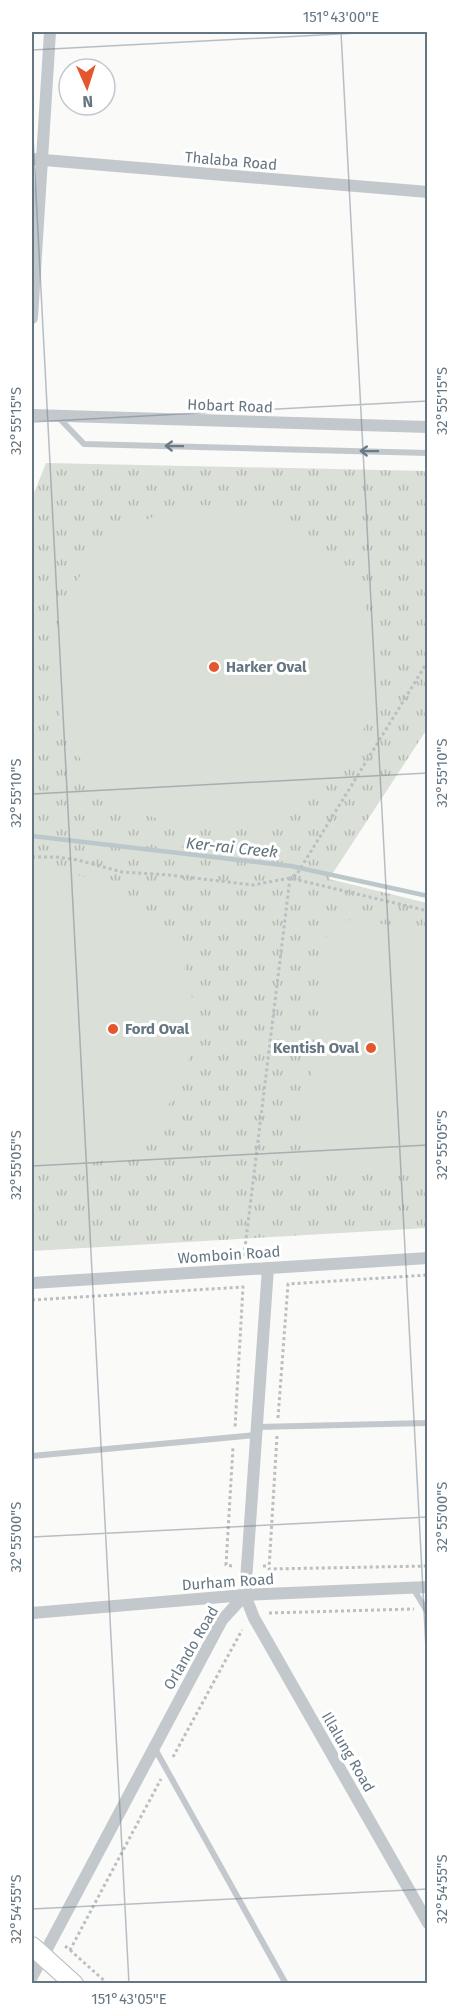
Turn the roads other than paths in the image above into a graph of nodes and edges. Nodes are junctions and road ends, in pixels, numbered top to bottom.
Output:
1 (50, 32) edge
2 (37, 159) edge
3 (428, 192) edge
4 (33, 275) edge
5 (32, 318) edge
6 (32, 416) edge
7 (57, 416) junction
8 (428, 427) edge
9 (428, 453) edge
10 (428, 1258) edge
11 (268, 1268) junction
12 (32, 1283) edge
13 (428, 1423) edge
14 (257, 1431) junction
15 (32, 1456) edge
16 (428, 1587) edge
17 (413, 1588) junction
18 (245, 1594) junction
19 (32, 1613) edge
20 (428, 1613) edge
21 (153, 1746) junction
22 (428, 1923) edge
23 (37, 1951) edge
24 (32, 1977) edge
25 (74, 1983) edge
26 (286, 1983) edge

1 - 2 street
2 - 3 street, Thalaba Road
2 - 4 street
4 - 5 street
6 - 7 street, Hobart Road
7 - 8 street, Hobart Road
9 -> 7 lane
10 - 11 street, Womboin Road
11 - 12 street, Womboin Road
11 - 14 street
13 - 14 lane
14 - 15 lane
14 - 18 street
16 - 17 street, Durham Road
17 - 18 street, Durham Road
17 - 20 lane
18 - 19 street, Durham Road
18 - 21 street, Orlando Road
18 - 22 street, Illalung Road
21 - 23 street, Orlando Road
21 - 26 lane
23 - 24 street, Orlando Road
23 - 25 street

